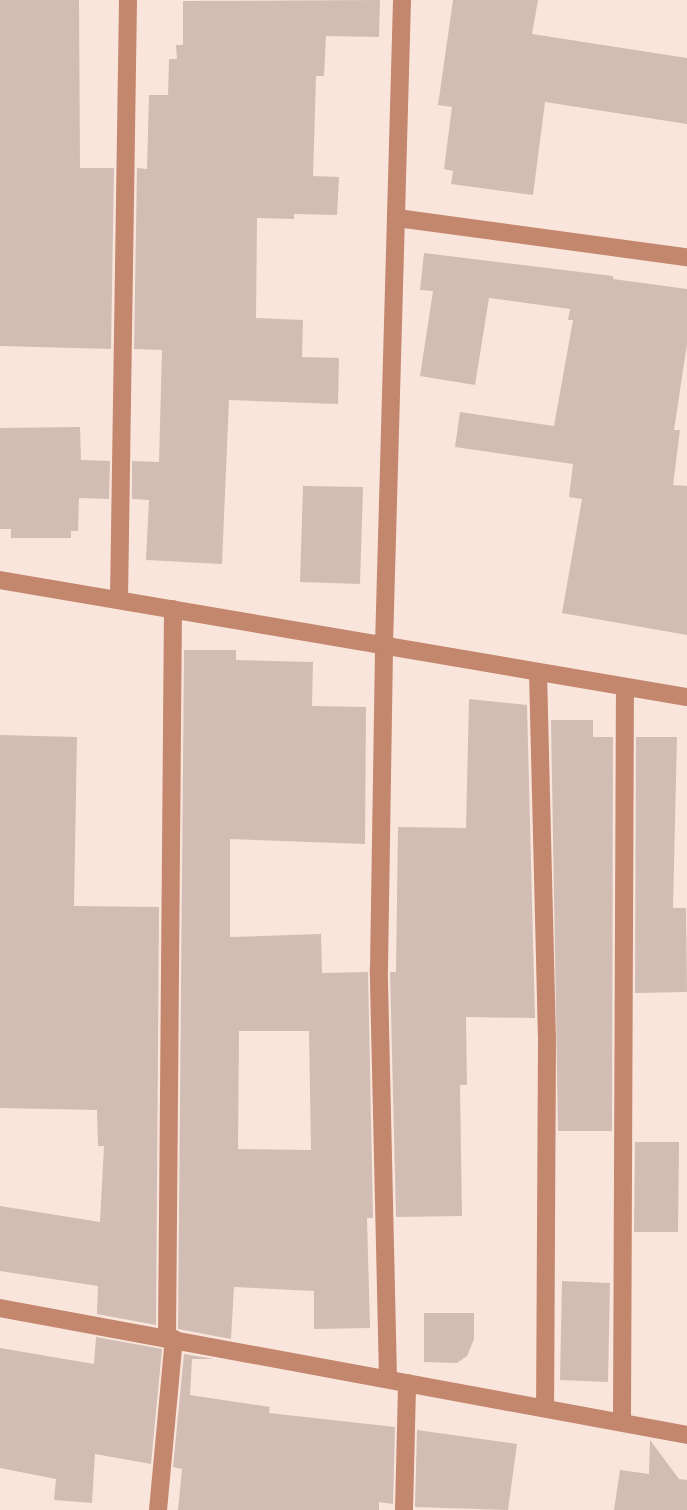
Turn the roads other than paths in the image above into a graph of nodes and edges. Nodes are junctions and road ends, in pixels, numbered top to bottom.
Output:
1 (128, 0) edge
2 (402, 0) edge
3 (397, 218) junction
4 (687, 257) edge
5 (0, 580) edge
6 (119, 600) junction
7 (173, 609) junction
8 (384, 645) junction
9 (538, 671) junction
10 (625, 687) junction
11 (687, 697) edge
12 (0, 1308) edge
13 (171, 1339) junction
14 (388, 1377) junction
15 (407, 1383) junction
16 (545, 1408) junction
17 (622, 1422) junction
18 (687, 1435) edge
19 (158, 1510) edge
20 (404, 1510) edge

1 - 6 street
2 - 3 street
3 - 4 street
3 - 8 street
5 - 6 street
6 - 7 street
7 - 8 street
7 - 13 street
8 - 9 street
8 - 14 street
9 - 10 street
9 - 16 street
10 - 11 street
10 - 17 street
12 - 13 street
13 - 14 street
13 - 19 street
14 - 15 street
15 - 16 street
15 - 20 street
16 - 17 street
17 - 18 street

